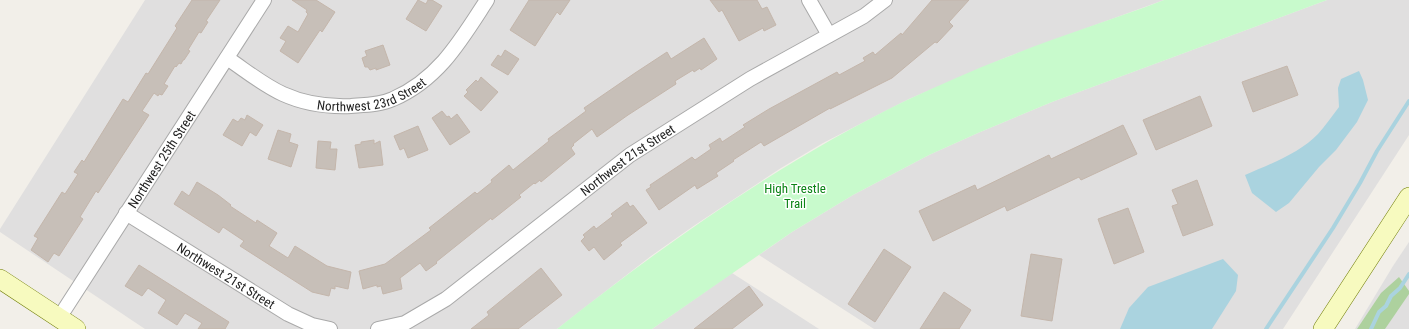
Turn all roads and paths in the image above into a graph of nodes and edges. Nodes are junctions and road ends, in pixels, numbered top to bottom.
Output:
1 (264, 0) edge
2 (487, 0) edge
3 (809, 0) edge
4 (885, 0) edge
5 (829, 35) junction
6 (227, 58) junction
7 (1409, 197) edge
8 (126, 213) junction
9 (0, 279) edge
10 (59, 318) junction
11 (76, 329) edge
12 (330, 329) edge
13 (378, 329) edge
14 (1323, 329) edge

1 - 6 street, Northwest 25th Street
2 - 6 street, Northwest 23rd Street
3 - 5 street
4 - 5 street, Northwest 21st Street
5 - 13 street, Northwest 21st Street
6 - 8 street, Northwest 25th Street
7 - 14 main road
8 - 10 street, Northwest 25th Street
8 - 12 street, Northwest 21st Street
9 - 10 main road
10 - 11 main road

